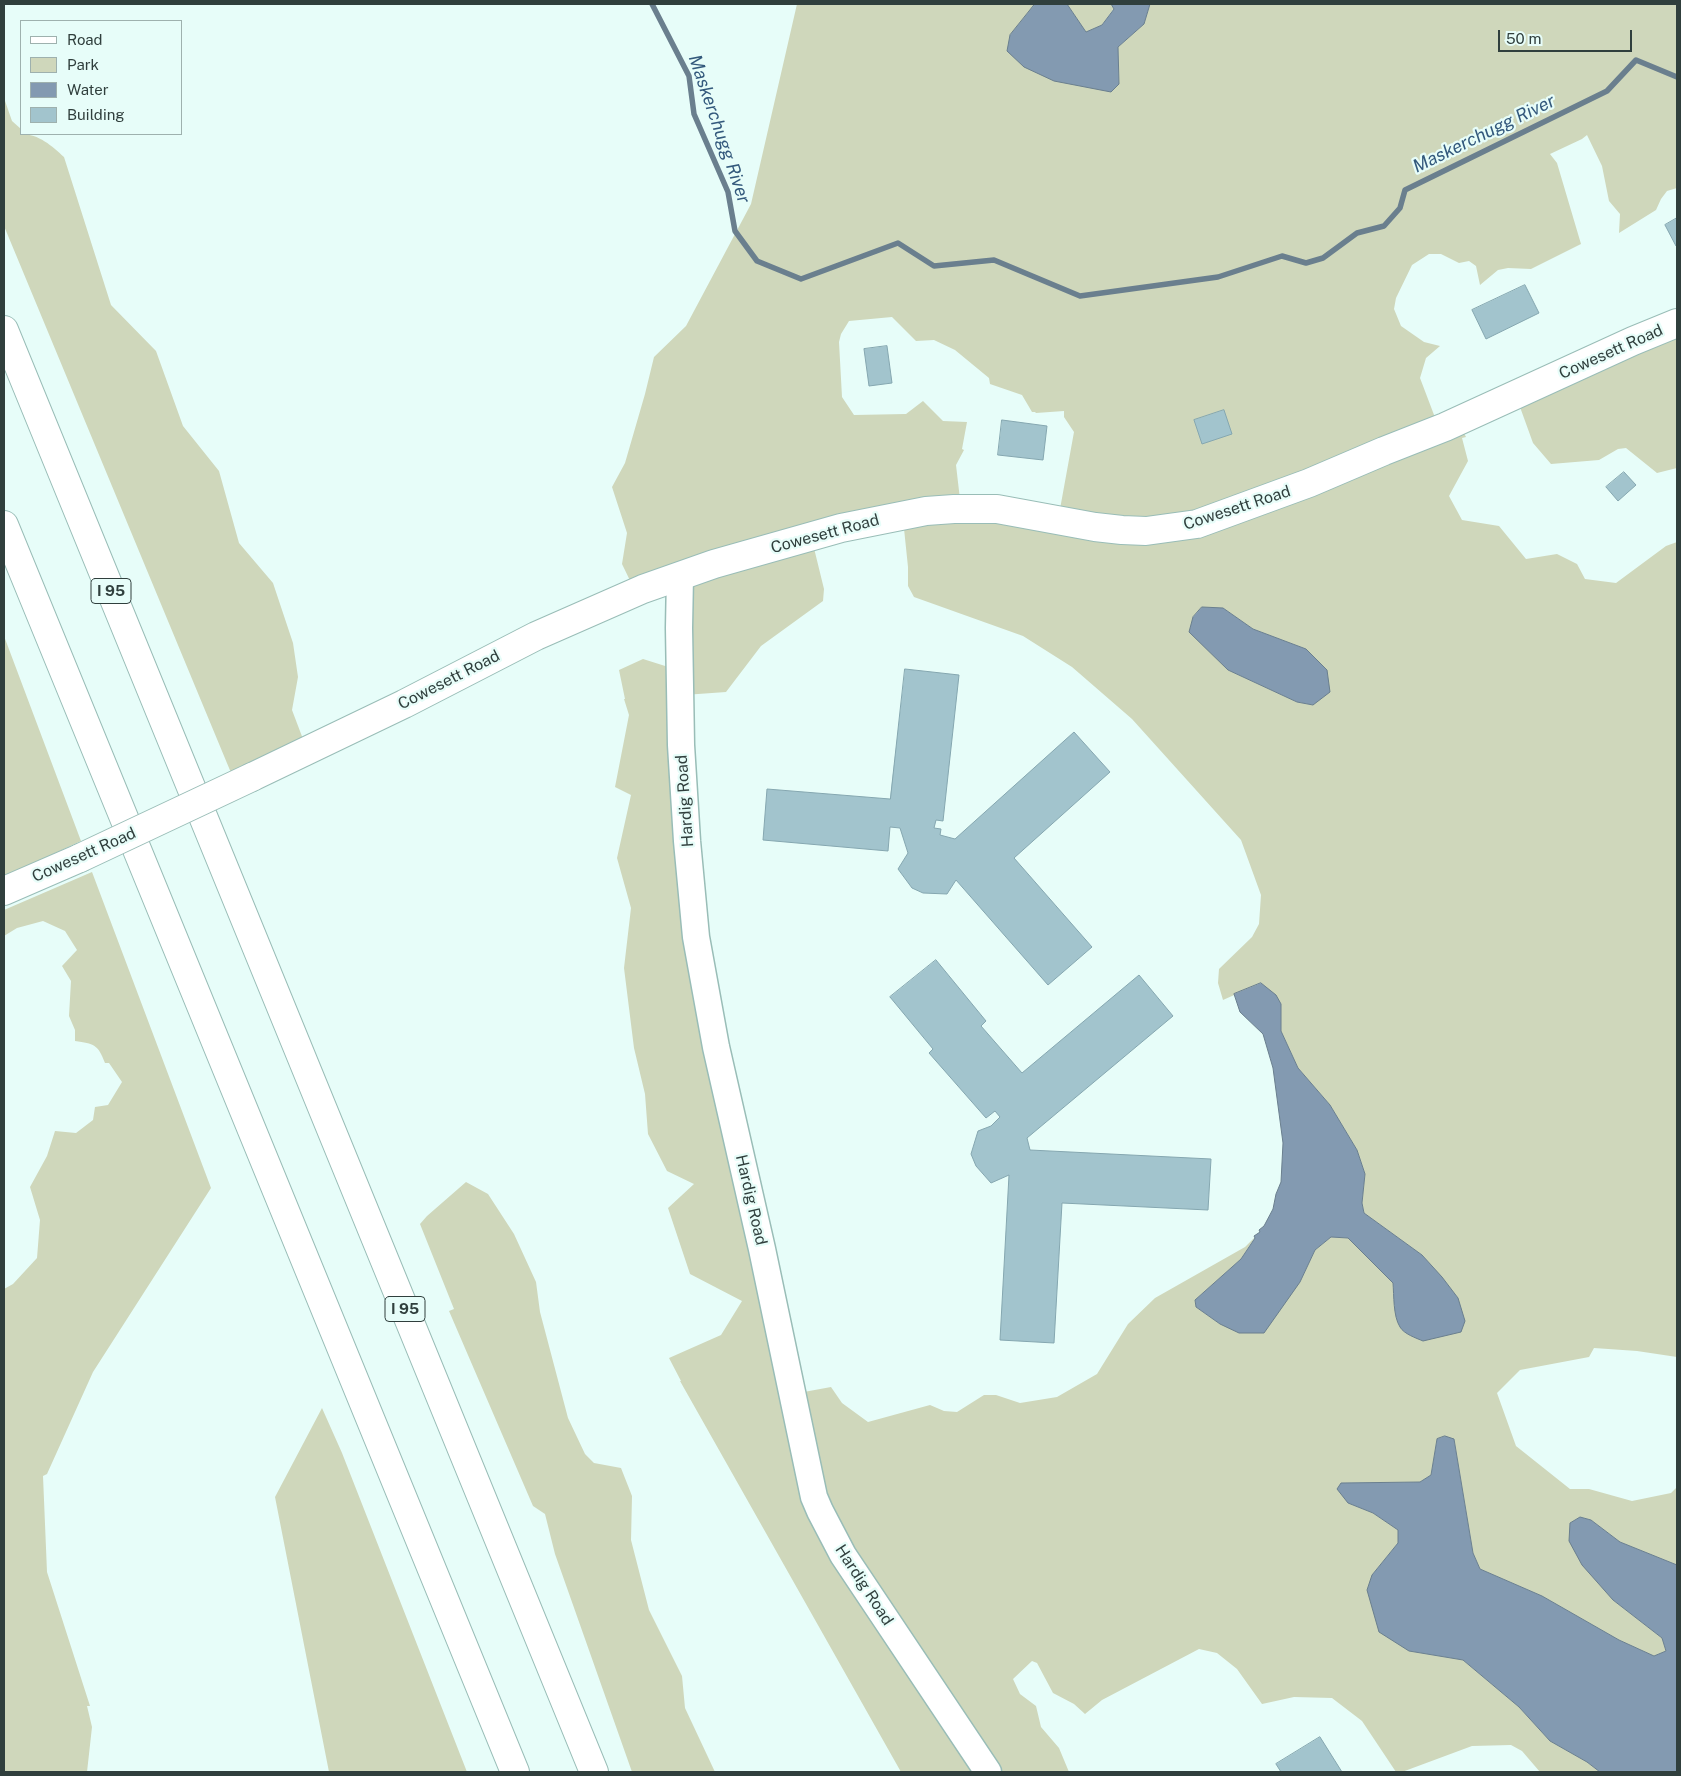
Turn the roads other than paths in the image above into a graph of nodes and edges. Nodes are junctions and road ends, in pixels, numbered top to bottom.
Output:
1 (1677, 323) edge
2 (4, 330) edge
3 (4, 525) edge
4 (680, 576) junction
5 (4, 891) edge
6 (515, 1772) edge
7 (594, 1772) edge
8 (988, 1772) edge

1 - 4 main road, Cowesett Road
2 - 7 main road, I 95
3 - 6 main road
4 - 5 main road, Cowesett Road, bridge
4 - 8 street, Hardig Road

